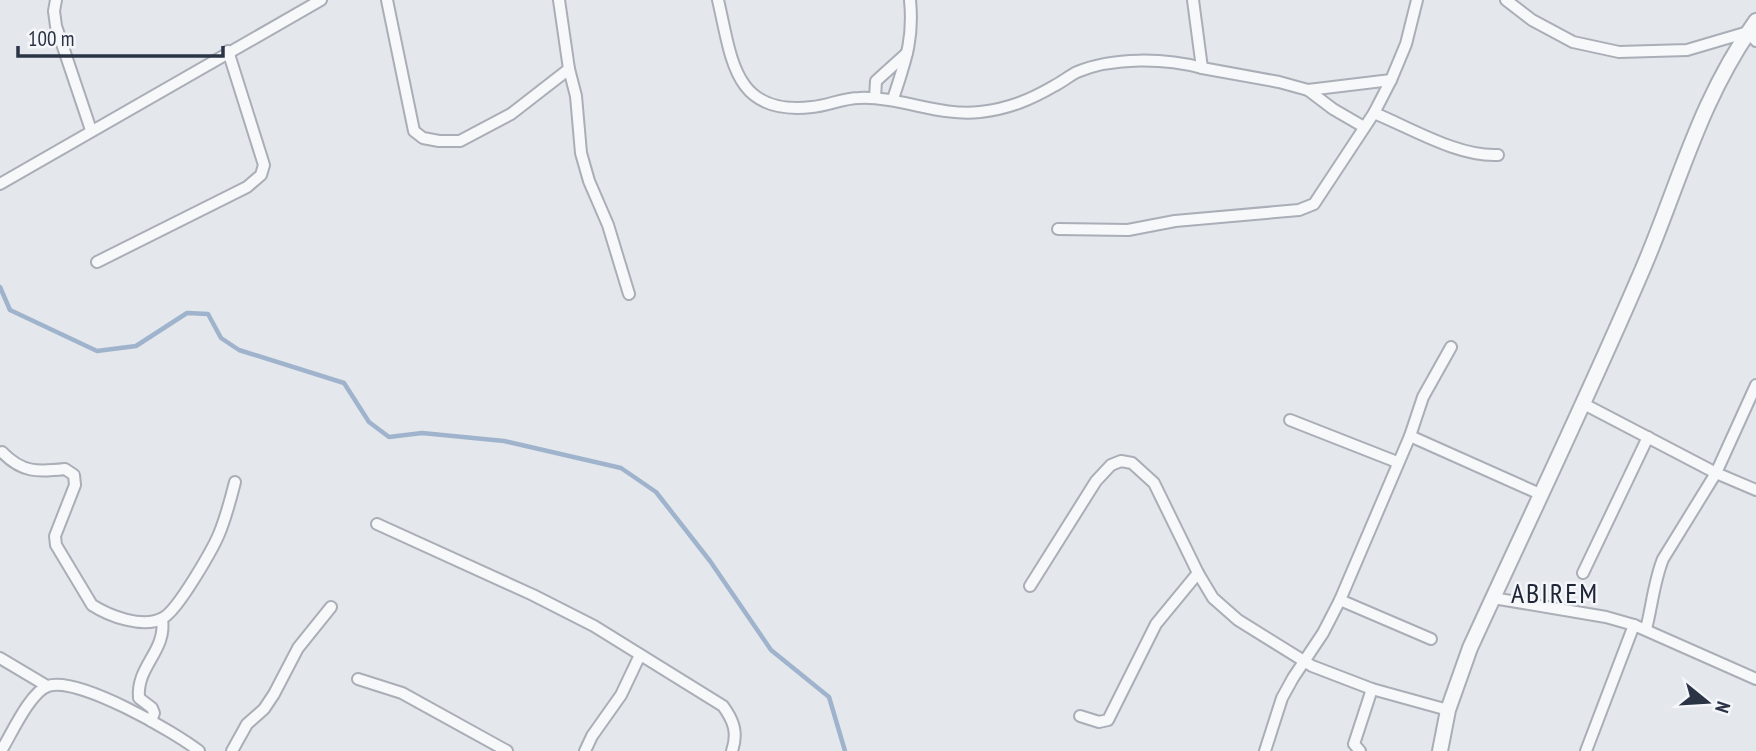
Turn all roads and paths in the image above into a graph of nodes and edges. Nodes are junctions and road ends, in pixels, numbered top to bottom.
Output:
1 (56, 0) edge
2 (321, 0) edge
3 (387, 0) edge
4 (559, 0) edge
5 (718, 0) edge
6 (910, 0) edge
7 (1193, 0) edge
8 (1417, 0) edge
9 (1506, 0) edge
10 (1753, 31) edge
11 (228, 51) junction
12 (909, 51) junction
13 (1202, 68) junction
14 (569, 69) junction
15 (1391, 80) junction
16 (1308, 90) junction
17 (875, 98) junction
18 (893, 99) junction
19 (1374, 113) junction
20 (1364, 127) junction
21 (91, 130) junction
22 (1499, 155) dead end
23 (0, 184) edge
24 (1058, 229) dead end
25 (97, 262) dead end
26 (629, 294) dead end
27 (1451, 347) dead end
28 (1756, 385) edge
29 (1582, 403) junction
30 (1290, 420) dead end
31 (1410, 436) junction
32 (1648, 437) junction
33 (2, 452) dead end
34 (1397, 462) junction
35 (1716, 473) junction
36 (236, 482) dead end
37 (1756, 491) edge
38 (1540, 494) junction
39 (377, 524) dead end
40 (1198, 572) junction
41 (1583, 573) dead end
42 (1030, 586) dead end
43 (1493, 598) junction
44 (1340, 600) junction
45 (331, 607) dead end
46 (162, 619) junction
47 (1633, 625) junction
48 (1646, 629) junction
49 (1431, 639) dead end
50 (640, 655) junction
51 (0, 658) edge
52 (1303, 662) junction
53 (358, 679) dead end
54 (1756, 679) edge
55 (47, 686) junction
56 (1372, 689) junction
57 (1448, 709) junction
58 (1080, 716) dead end
59 (151, 722) junction
60 (1, 751) edge
61 (200, 751) edge
62 (232, 751) edge
63 (507, 751) edge
64 (585, 751) edge
65 (732, 751) edge
66 (1265, 751) edge
67 (1360, 751) edge
68 (1440, 751) edge
69 (1586, 751) edge

1 - 21 street
2 - 11 street
3 - 14 street
4 - 14 street
5 - 17 street
6 - 12 street
7 - 13 street
8 - 15 street
9 - 10 street
10 - 29 street
11 - 21 street
11 - 25 street
12 - 17 street
12 - 18 street
13 - 16 street
13 - 18 street
14 - 26 street
15 - 16 street
15 - 19 street
16 - 20 street
17 - 18 street
19 - 20 street
19 - 22 street
20 - 24 street
21 - 23 street
27 - 31 street
28 - 35 street
29 - 32 street
29 - 38 street
30 - 34 street
31 - 34 street
31 - 38 street
32 - 35 street
32 - 41 street
33 - 46 street
34 - 44 street
35 - 37 street
35 - 48 street
36 - 46 street
38 - 43 street
39 - 50 street
40 - 42 street
40 - 52 street
40 - 58 street
43 - 47 street
43 - 57 street
44 - 49 street
44 - 52 street
45 - 62 street
46 - 59 street
47 - 48 street
47 - 69 street
48 - 54 street
50 - 64 street
50 - 65 street
51 - 55 street
52 - 56 street
52 - 66 street
53 - 63 street
55 - 59 street
55 - 60 street
56 - 57 street
56 - 67 street
57 - 68 street
59 - 61 street

